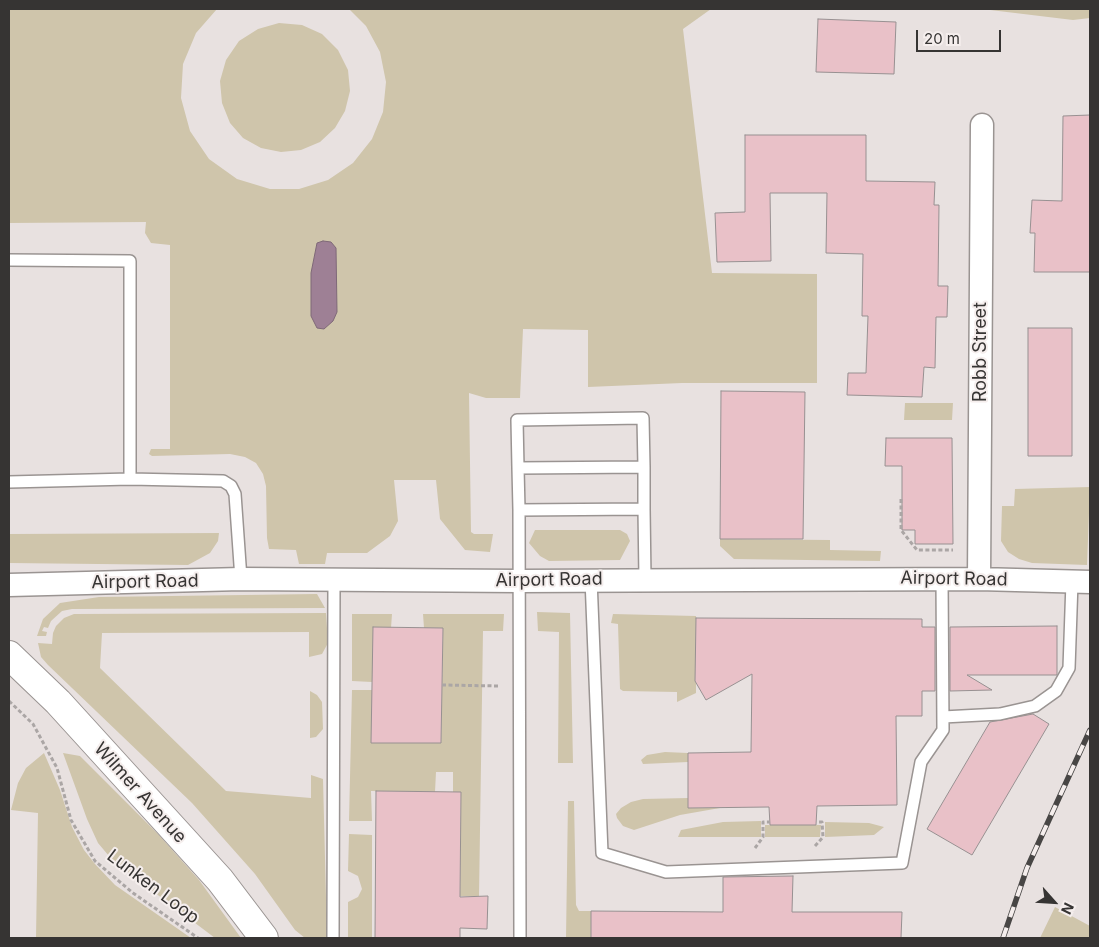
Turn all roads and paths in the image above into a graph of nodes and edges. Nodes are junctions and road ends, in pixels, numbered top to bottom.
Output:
1 (982, 126) dead end
2 (9, 260) edge
3 (644, 467) junction
4 (518, 468) junction
5 (130, 479) junction
6 (9, 482) edge
7 (901, 499) dead end
8 (644, 509) junction
9 (519, 510) junction
10 (955, 550) dead end
11 (645, 579) junction
12 (942, 579) junction
13 (979, 579) junction
14 (241, 580) junction
15 (334, 580) junction
16 (591, 580) junction
17 (520, 581) junction
18 (1081, 582) edge
19 (9, 585) edge
20 (9, 654) edge
21 (442, 685) dead end
22 (500, 686) dead end
23 (9, 701) edge
24 (943, 717) junction
25 (770, 822) dead end
26 (816, 822) dead end
27 (823, 836) dead end
28 (763, 837) dead end
29 (198, 938) edge
30 (264, 938) edge
31 (333, 938) edge
32 (520, 938) edge

1 - 13 street, Robb Street
2 - 5 lane
3 - 4 lane
3 - 4 lane
3 - 8 lane
4 - 9 lane
5 - 6 lane
5 - 14 lane
7 - 10 path
8 - 9 lane
8 - 11 lane
9 - 17 lane
11 - 12 street, Airport Road
11 - 16 street, Airport Road
12 - 13 street, Airport Road
12 - 24 lane
13 - 18 street, Airport Road
14 - 15 street, Airport Road
14 - 19 street, Airport Road
15 - 17 street, Airport Road
15 - 31 lane
16 - 17 street, Airport Road
16 - 24 lane
17 - 32 lane
18 - 24 lane
20 - 30 street, Wilmer Avenue
21 - 22 path
23 - 29 path, Lunken Loop
25 - 28 path
26 - 27 path

